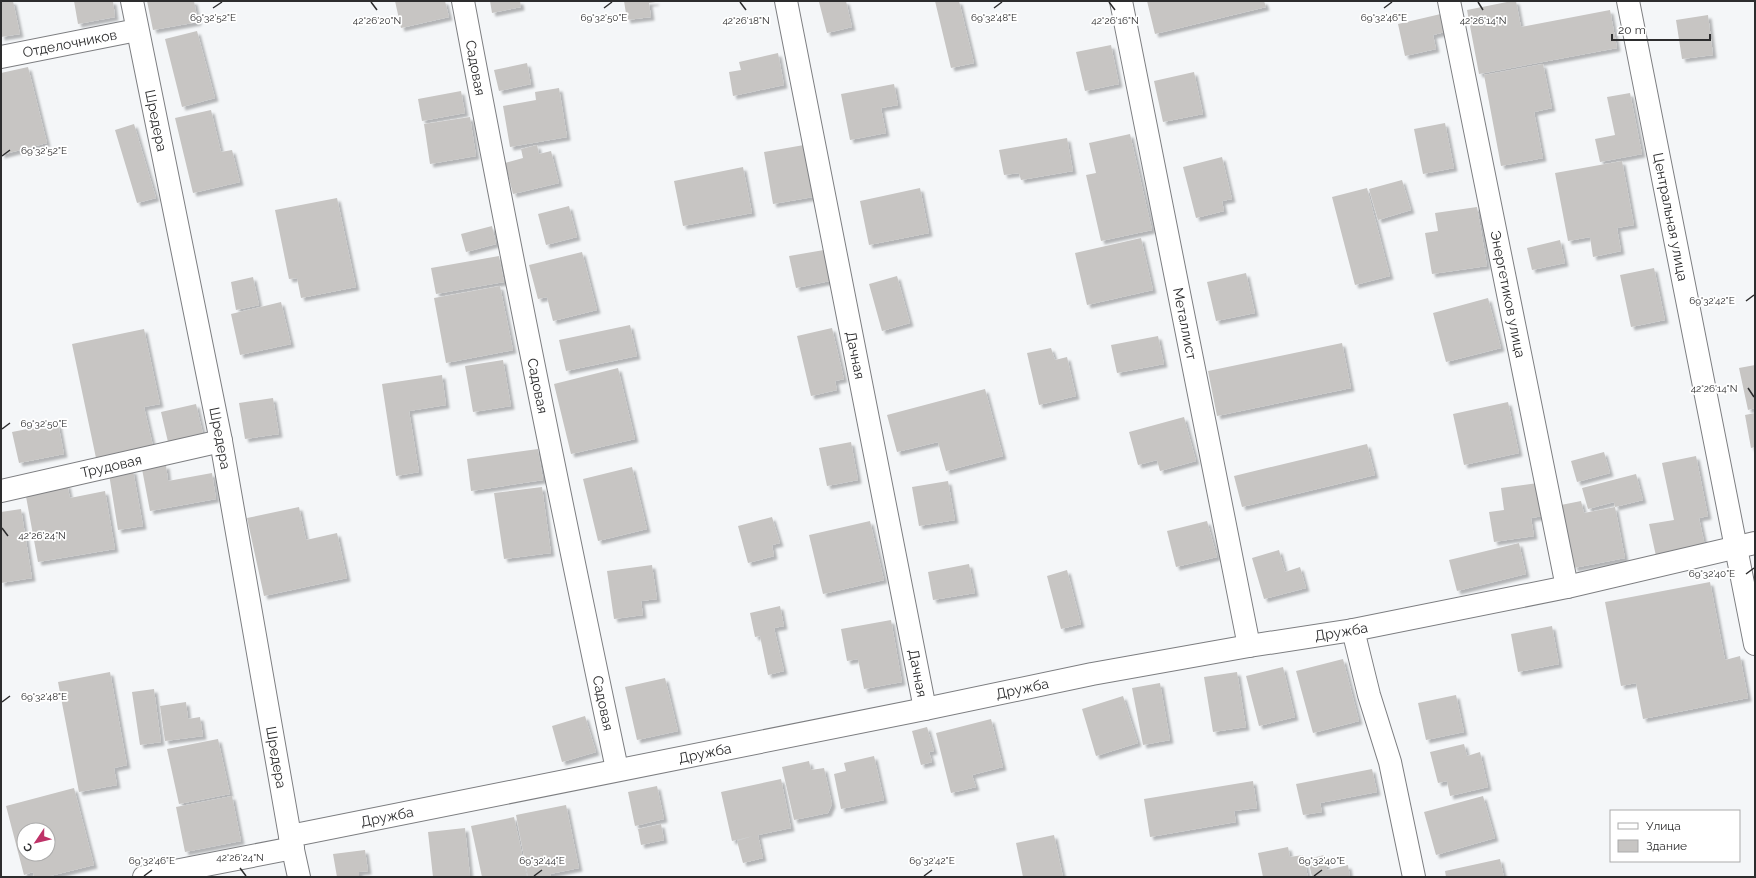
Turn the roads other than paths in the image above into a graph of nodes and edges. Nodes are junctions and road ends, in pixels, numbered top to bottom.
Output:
1 (132, 1) edge
2 (462, 1) edge
3 (786, 1) edge
4 (1121, 1) edge
5 (1450, 1) edge
6 (1628, 1) edge
7 (137, 30) junction
8 (1, 57) edge
9 (221, 441) junction
10 (1, 491) edge
11 (1746, 545) edge
12 (1567, 587) junction
13 (1353, 630) junction
14 (1755, 644) edge
15 (1249, 646) junction
16 (925, 709) junction
17 (617, 769) junction
18 (291, 842) junction
19 (144, 877) edge
20 (299, 877) edge
21 (1414, 877) edge

1 - 7 street, Шредера
2 - 17 street, Садовая
3 - 16 street, Дачная
4 - 15 street, Металлист
5 - 12 street, Энергетиков улица
6 - 11 street, Центральная улица
7 - 8 street, Отделочников
7 - 9 street, Шредера
9 - 10 street, Трудовая
9 - 18 street, Шредера
11 - 12 street, Дружба
11 - 14 street, Центральная улица
12 - 13 street, Дружба
13 - 15 street, Дружба
13 - 21 street
15 - 16 street, Дружба
16 - 17 street, Дружба
17 - 18 street, Дружба
18 - 19 street, Дружба
18 - 20 street, Шредера

